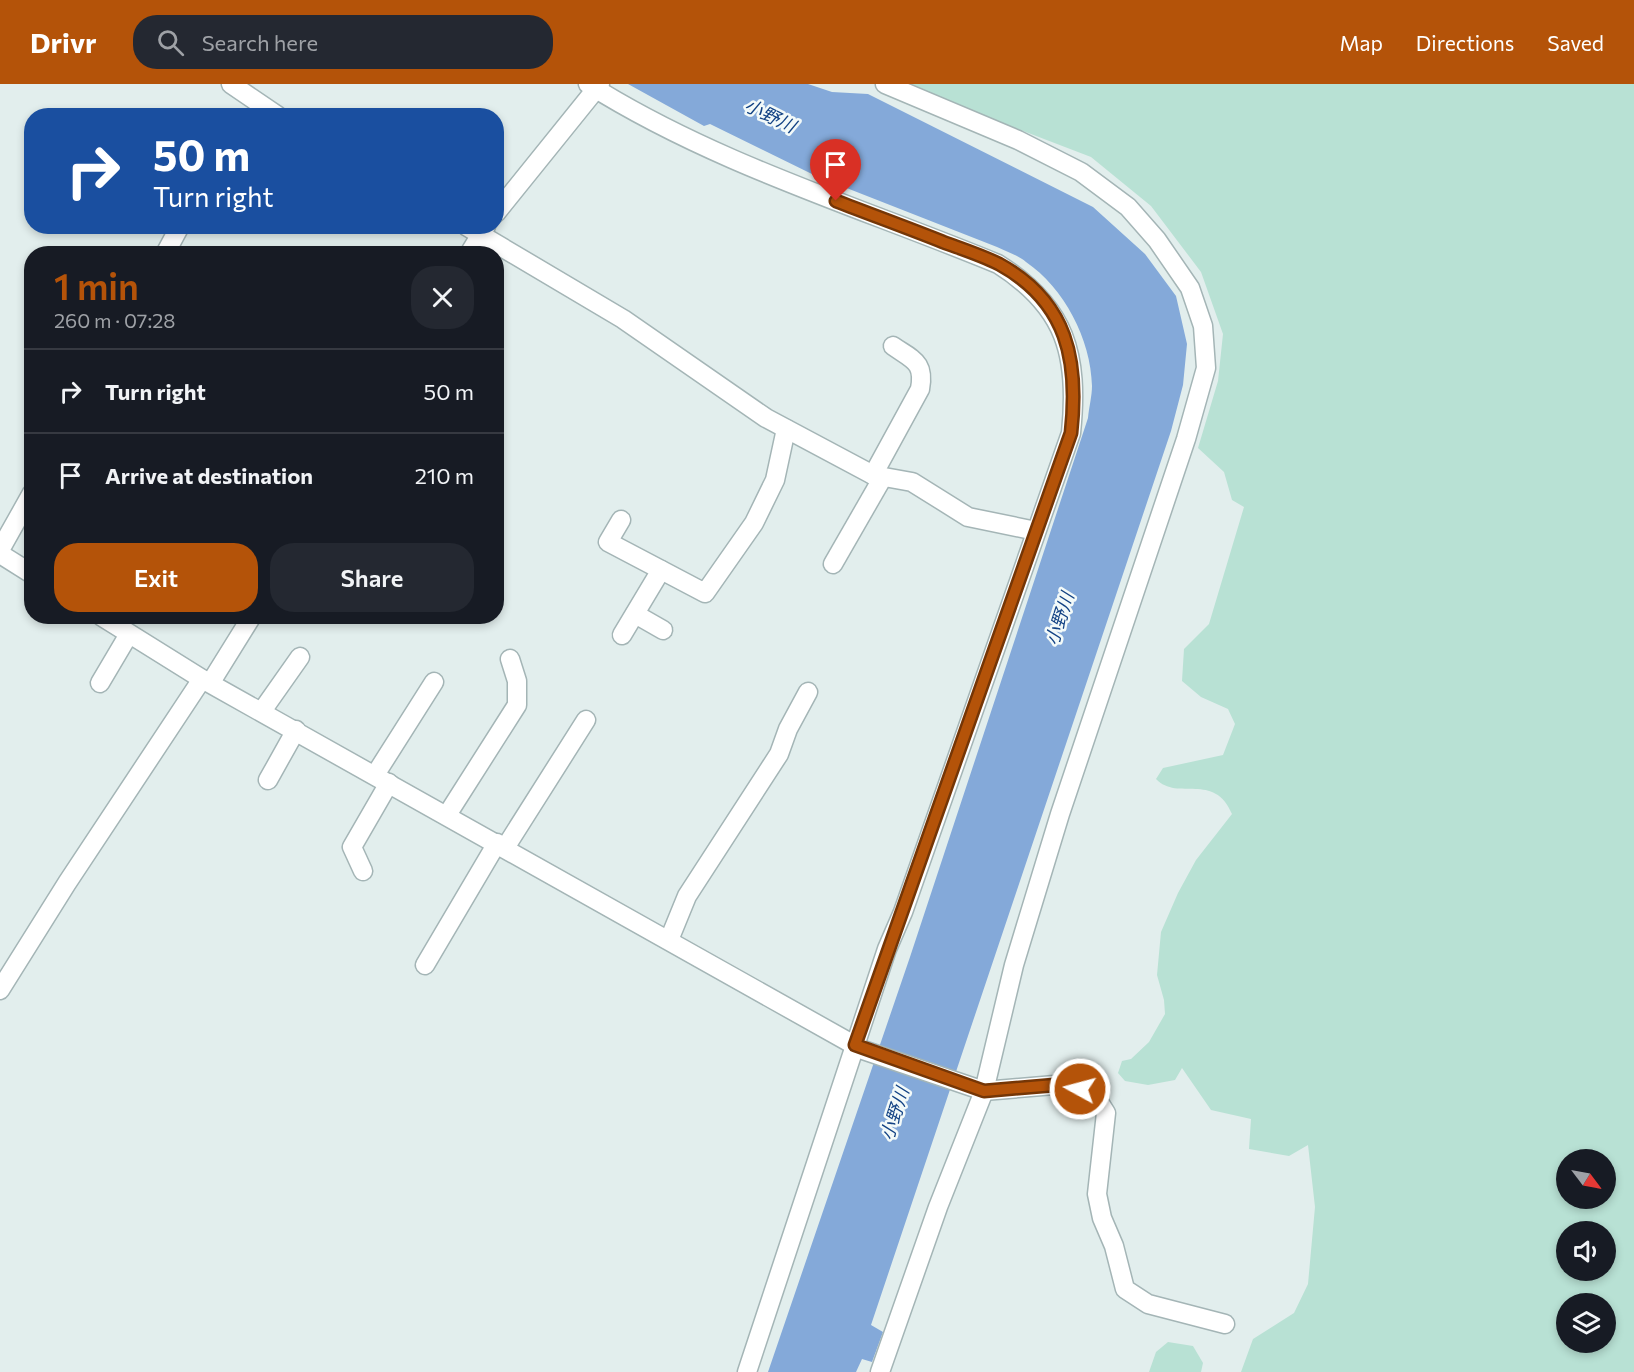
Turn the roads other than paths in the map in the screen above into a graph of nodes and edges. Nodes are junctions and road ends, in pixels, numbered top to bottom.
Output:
1 (231, 84) edge
2 (885, 84) edge
3 (594, 86) edge
4 (251, 99) junction
5 (246, 108) edge
6 (265, 108) edge
7 (504, 203) edge
8 (485, 234) edge
9 (893, 346) dead end
10 (786, 429) junction
11 (878, 476) junction
12 (24, 508) edge
13 (621, 520) dead end
14 (1036, 531) junction
15 (0, 552) edge
16 (833, 564) dead end
17 (24, 568) edge
18 (662, 570) junction
19 (635, 614) junction
20 (116, 624) edge
21 (246, 624) edge
22 (663, 630) dead end
23 (129, 634) junction
24 (622, 635) dead end
25 (300, 657) dead end
26 (510, 659) dead end
27 (207, 681) junction
28 (434, 681) dead end
29 (100, 683) dead end
30 (808, 692) dead end
31 (262, 711) junction
32 (586, 720) dead end
33 (296, 730) junction
34 (382, 779) junction
35 (268, 780) dead end
36 (447, 815) junction
37 (501, 846) junction
38 (363, 871) dead end
39 (669, 940) junction
40 (425, 965) dead end
41 (0, 990) edge
42 (859, 1047) junction
43 (976, 1088) junction
44 (1225, 1324) dead end
45 (747, 1372) edge
46 (880, 1372) edge

1 - 4 street
2 - 43 street
3 - 7 street
3 - 14 street
4 - 5 street
4 - 6 street
8 - 10 street
9 - 11 street
10 - 11 street
10 - 18 street
11 - 14 street
11 - 16 street
12 - 15 street
13 - 18 street
14 - 42 street
15 - 17 street
18 - 19 street
19 - 22 street
19 - 24 street
20 - 23 street
21 - 27 street
23 - 27 street
23 - 29 street
25 - 31 street
26 - 36 street
27 - 31 street
27 - 41 street
28 - 34 street
30 - 39 street
31 - 33 street
32 - 37 street
33 - 34 street
33 - 35 street
34 - 36 street
34 - 38 street
36 - 37 street
37 - 39 street
37 - 40 street
39 - 42 street
42 - 43 street
42 - 45 street
43 - 44 street
43 - 46 street

